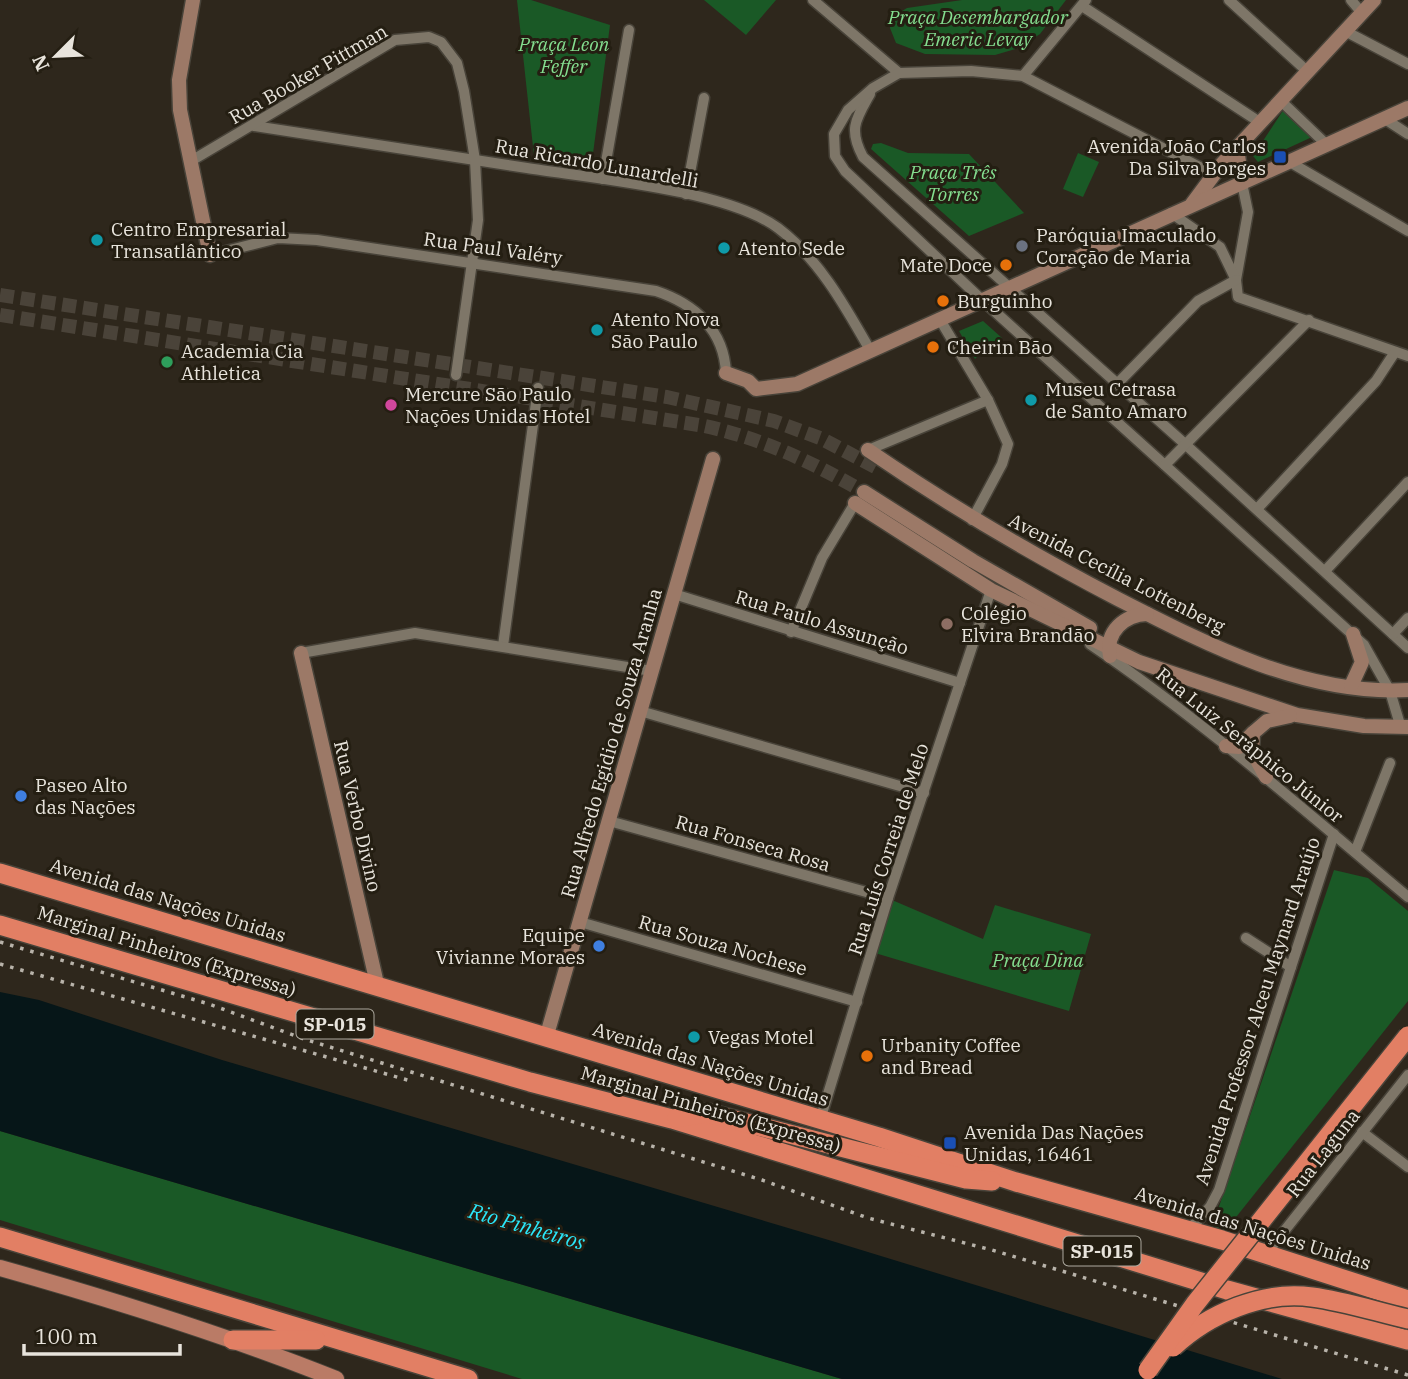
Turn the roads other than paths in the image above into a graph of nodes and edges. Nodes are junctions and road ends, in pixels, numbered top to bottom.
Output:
1 (193, 0) edge
2 (813, 0) edge
3 (1229, 0) edge
4 (1351, 0) edge
5 (1374, 0) edge
6 (1084, 3) edge
7 (1362, 13) junction
8 (629, 30) dead end
9 (1345, 31) junction
10 (1408, 64) edge
11 (1308, 72) junction
12 (899, 73) junction
13 (1023, 76) junction
14 (873, 88) junction
15 (704, 98) dead end
16 (1281, 101) junction
17 (1408, 108) edge
18 (845, 115) junction
19 (1385, 119) junction
20 (857, 120) junction
21 (1261, 123) junction
22 (254, 126) junction
23 (1408, 134) edge
24 (856, 144) junction
25 (1327, 145) junction
26 (1237, 148) junction
27 (836, 158) junction
28 (475, 160) junction
29 (191, 161) junction
30 (1289, 161) junction
31 (1213, 174) junction
32 (603, 179) junction
33 (1242, 183) junction
34 (686, 194) junction
35 (1192, 204) junction
36 (1171, 213) junction
37 (1408, 231) edge
38 (1243, 246) junction
39 (1220, 247) junction
40 (210, 255) joint
41 (473, 263) junction
42 (1236, 280) junction
43 (1010, 286) junction
44 (981, 299) junction
45 (939, 318) junction
46 (1309, 320) junction
47 (870, 350) junction
48 (1395, 352) junction
49 (1408, 356) edge
50 (726, 373) joint
51 (456, 375) dead end
52 (1117, 384) junction
53 (538, 388) dead end
54 (988, 400) junction
55 (1185, 443) junction
56 (868, 450) joint
57 (713, 459) dead end
58 (1164, 465) junction
59 (879, 469) tunnel mouth
60 (1408, 482) edge
61 (859, 497) junction
62 (1257, 509) junction
63 (972, 520) junction
64 (1325, 572) junction
65 (1096, 587) junction
66 (991, 590) junction
67 (674, 594) junction
68 (1147, 614) junction
69 (1408, 618) edge
70 (791, 632) junction
71 (1353, 634) junction
72 (1393, 634) junction
73 (503, 646) junction
74 (1110, 648) junction
75 (1408, 648) edge
76 (301, 653) joint
77 (652, 671) junction
78 (960, 683) junction
79 (1351, 686) junction
80 (1408, 690) edge
81 (1390, 691) junction
82 (639, 711) junction
83 (1297, 715) junction
84 (1405, 727) edge
85 (1253, 733) junction
86 (1226, 746) junction
87 (1390, 763) dead end
88 (1266, 777) junction
89 (924, 793) junction
90 (609, 821) junction
91 (1334, 834) junction
92 (1355, 852) junction
93 (0, 873) edge
94 (1408, 897) edge
95 (888, 898) junction
96 (580, 922) junction
97 (0, 925) edge
98 (1246, 938) dead end
99 (1291, 967) junction
100 (378, 988) junction
101 (857, 1002) junction
102 (1408, 1036) edge
103 (546, 1038) junction
104 (1408, 1074) edge
105 (672, 1119) junction
106 (820, 1120) junction
107 (1362, 1132) junction
108 (1408, 1167) edge
109 (1016, 1182) junction
110 (1188, 1231) junction
111 (0, 1237) edge
112 (1266, 1254) junction
113 (0, 1268) edge
114 (1408, 1300) edge
115 (1408, 1319) edge
116 (338, 1339) junction
117 (233, 1340) junction
118 (1408, 1340) edge
119 (1145, 1374) edge
120 (336, 1379) edge
121 (468, 1379) edge

1 - 29 street
2 - 12 street
3 - 11 street
4 - 7 street
5 - 7 street
6 - 13 street
6 - 21 street
7 - 9 street
8 - 32 street
9 - 10 street
9 - 11 street
11 - 16 street
12 - 13 street
12 - 14 street
13 - 31 street
14 - 18 street
14 - 20 street
15 - 34 street
16 - 21 street
16 - 25 street
17 - 19 street
18 - 20 street
18 - 27 street
19 - 23 street
19 - 25 street
20 - 24 street
21 - 26 street
22 - 28 street, Rua Ricardo Lunardelli
22 - 28 street, Rua Booker Pittman
22 - 29 street, Rua Booker Pittman
24 - 27 street
24 - 43 street
25 - 30 street
26 - 31 street
26 - 33 street
27 - 44 street
28 - 32 street, Rua Ricardo Lunardelli
28 - 41 street, Rua Booker Pittman
29 - 40 street
30 - 33 street
30 - 37 street
31 - 35 street
32 - 34 street, Rua Ricardo Lunardelli
33 - 35 street
33 - 38 street
34 - 47 street, Rua Ricardo Lunardelli
35 - 36 street
36 - 39 street
36 - 43 street
38 - 39 street
38 - 42 street
39 - 42 street
40 - 41 street, Rua Paul Valéry
41 - 50 street, Rua Paul Valéry
41 - 51 street, Rua Booker Pittman
42 - 46 street
42 - 52 street
43 - 44 street
43 - 52 street
44 - 45 street
44 - 58 street
45 - 47 street
45 - 54 street
46 - 48 street
46 - 55 street
47 - 50 street
48 - 49 street
48 - 62 street
52 - 55 street
53 - 73 street
54 - 56 street
54 - 63 street
55 - 58 street
55 - 62 street
56 - 63 street, Avenida Cecília Lottenberg
57 - 67 street, Rua Alfredo Egidio de Souza Aranha
58 - 71 street
59 - 65 street
60 - 64 street
61 - 66 street
61 - 70 street
61 - 74 street
62 - 64 street
63 - 65 street, Avenida Cecília Lottenberg
64 - 72 street
65 - 68 street, Avenida Cecília Lottenberg
66 - 74 street
66 - 78 street, Rua Luís Correia de Melo
67 - 70 street, Rua Paulo Assunção
67 - 77 street, Rua Alfredo Egidio de Souza Aranha
68 - 74 street
68 - 79 street, Avenida Cecília Lottenberg
69 - 72 street
70 - 78 street, Rua Paulo Assunção
71 - 79 street
71 - 81 street
72 - 75 street
73 - 76 street
73 - 77 street
74 - 83 street
74 - 86 street, Rua Luiz Seráphico Júnior
76 - 100 street, Rua Verbo Divino
77 - 82 street, Rua Alfredo Egidio de Souza Aranha
78 - 89 street, Rua Luís Correia de Melo
79 - 81 street, Avenida Cecília Lottenberg
80 - 81 street, Avenida Cecília Lottenberg
81 - 84 street
82 - 89 street
82 - 90 street, Rua Alfredo Egidio de Souza Aranha
83 - 84 street
83 - 85 street
85 - 86 street
85 - 88 street
86 - 88 street, Rua Luiz Seráphico Júnior
87 - 92 street
88 - 91 street, Rua Luiz Seráphico Júnior
89 - 95 street, Rua Luís Correia de Melo
90 - 95 street, Rua Fonseca Rosa
90 - 96 street, Rua Alfredo Egidio de Souza Aranha
91 - 92 street, Rua Luiz Seráphico Júnior
91 - 99 street, Avenida Professor Alceu Maynard Araújo
92 - 94 street, Rua Luiz Seráphico Júnior
93 - 100 highway, Avenida das Nações Unidas
95 - 101 street, Rua Luís Correia de Melo
96 - 101 street, Rua Souza Nochese
96 - 103 street, Rua Alfredo Egidio de Souza Aranha
97 - 105 highway, Marginal Pinheiros (Expressa) / SP-015
98 - 99 street
99 - 110 street, Avenida Professor Alceu Maynard Araújo
100 - 103 highway, Avenida das Nações Unidas
101 - 106 street, Rua Luís Correia de Melo
102 - 119 highway, bridge
103 - 106 highway, Avenida das Nações Unidas
104 - 107 street, Rua Laguna
105 - 109 highway
105 - 118 highway, Marginal Pinheiros (Expressa) / SP-015
106 - 109 highway, Avenida das Nações Unidas
107 - 108 street
107 - 112 street, Rua Laguna
109 - 110 highway, Avenida das Nações Unidas
110 - 112 highway, Avenida das Nações Unidas
111 - 116 highway
112 - 114 highway, Avenida das Nações Unidas
113 - 117 main road
115 - 119 highway, bridge
116 - 117 highway
116 - 121 highway
117 - 120 main road

